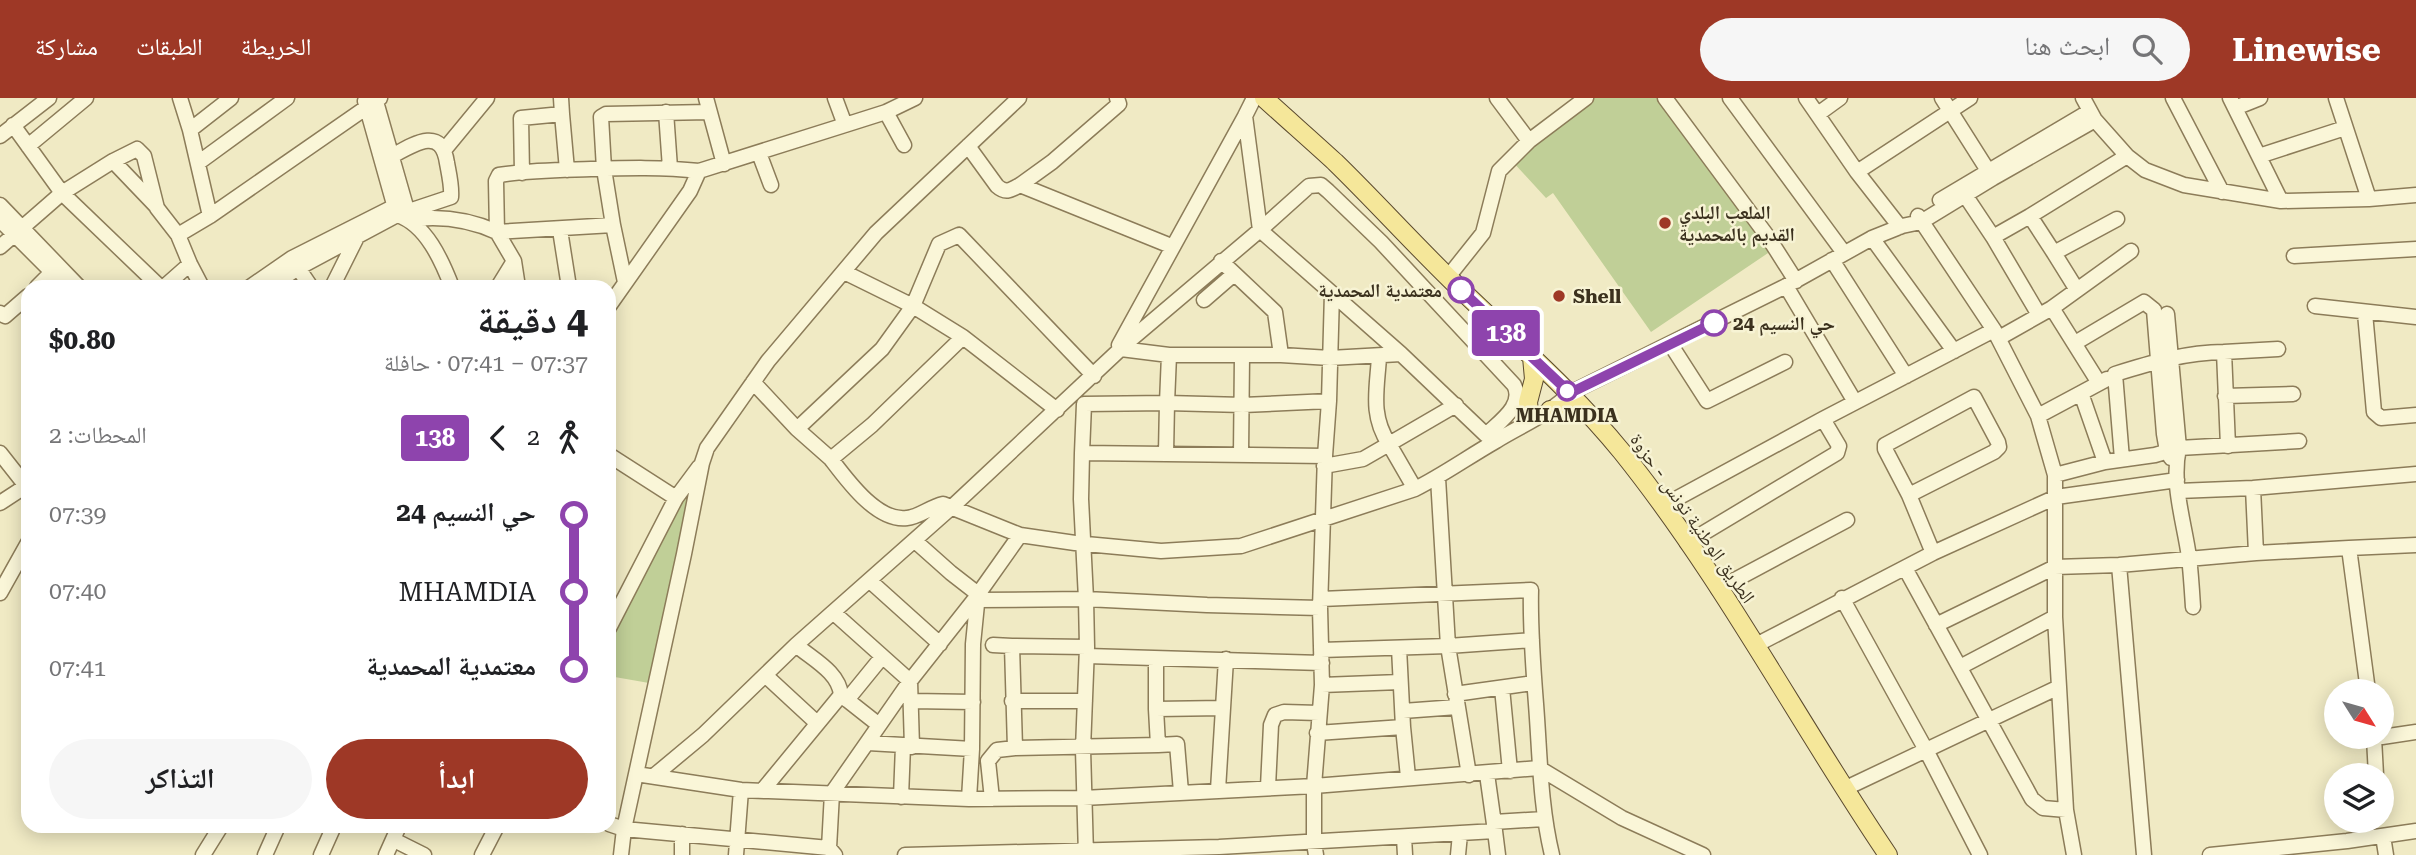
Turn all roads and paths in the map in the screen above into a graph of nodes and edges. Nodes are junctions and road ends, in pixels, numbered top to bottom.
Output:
1 (49, 98) edge
2 (86, 98) edge
3 (180, 98) edge
4 (231, 98) edge
5 (288, 98) edge
6 (487, 98) edge
7 (561, 98) edge
8 (618, 98) edge
9 (835, 98) edge
10 (915, 98) edge
11 (1019, 98) edge
12 (1117, 98) edge
13 (1254, 98) edge
14 (1264, 98) edge
15 (1497, 98) edge
16 (1665, 98) edge
17 (1730, 98) edge
18 (1806, 98) edge
19 (1840, 98) edge
20 (1942, 98) edge
21 (1970, 98) edge
22 (2173, 98) edge
23 (2260, 98) edge
24 (2336, 98) edge
25 (1583, 99) edge
26 (372, 100) edge
27 (2232, 103) edge
28 (707, 105) edge
29 (2089, 106) edge
30 (1951, 111) junction
31 (666, 112) junction
32 (886, 112) junction
33 (562, 114) junction
34 (621, 114) junction
35 (1818, 114) junction
36 (1245, 116) junction
37 (13, 125) junction
38 (845, 125) junction
39 (2345, 128) junction
40 (191, 130) junction
41 (0, 136) edge
42 (1529, 141) junction
43 (904, 145) dead end
44 (28, 146) junction
45 (968, 146) junction
46 (445, 149) junction
47 (759, 153) junction
48 (2127, 156) junction
49 (2259, 156) junction
50 (388, 158) junction
51 (113, 161) junction
52 (198, 163) junction
53 (724, 164) junction
54 (670, 168) junction
55 (604, 169) junction
56 (567, 170) junction
57 (699, 171) junction
58 (1857, 172) junction
59 (522, 173) junction
60 (1990, 174) junction
61 (1020, 185) junction
62 (771, 186) dead end
63 (2222, 192) junction
64 (62, 193) junction
65 (1965, 195) junction
66 (2416, 195) edge
67 (2369, 199) junction
68 (2281, 201) junction
69 (0, 205) edge
70 (158, 208) junction
71 (403, 212) junction
72 (210, 216) junction
73 (2030, 216) junction
74 (1919, 218) junction
75 (0, 219) edge
76 (2117, 219) dead end
77 (1397, 224) junction
78 (613, 225) junction
79 (1901, 227) junction
80 (560, 230) junction
81 (1260, 230) junction
82 (18, 231) junction
83 (357, 231) junction
84 (497, 232) junction
85 (178, 235) junction
86 (1993, 237) junction
87 (1872, 238) junction
88 (1381, 242) junction
89 (1171, 246) junction
90 (0, 247) edge
91 (2416, 249) edge
92 (2132, 251) dead end
93 (2054, 253) junction
94 (2294, 256) dead end
95 (1838, 257) junction
96 (514, 261) junction
97 (1221, 261) junction
98 (295, 262) junction
99 (190, 264) junction
100 (56, 268) junction
101 (844, 272) junction
102 (1234, 274) junction
103 (1448, 277) junction
104 (44, 280) edge
105 (62, 280) edge
106 (71, 280) edge
107 (155, 280) edge
108 (171, 280) edge
109 (198, 280) edge
110 (263, 280) edge
111 (277, 280) edge
112 (307, 280) edge
113 (335, 280) edge
114 (449, 280) edge
115 (502, 280) edge
116 (517, 280) edge
117 (568, 280) edge
118 (625, 282) junction
119 (1791, 283) junction
120 (2077, 290) junction
121 (1332, 293) junction
122 (616, 296) edge
123 (1204, 300) dead end
124 (21, 303) edge
125 (913, 306) junction
126 (2315, 306) dead end
127 (2045, 311) junction
128 (0, 313) edge
129 (2365, 313) junction
130 (2167, 314) dead end
131 (2416, 317) edge
132 (1996, 334) junction
133 (963, 337) junction
134 (2075, 343) junction
135 (1671, 345) junction
136 (2278, 349) dead end
137 (1954, 351) junction
138 (2224, 352) junction
139 (1117, 354) junction
140 (1170, 355) junction
141 (1281, 355) junction
142 (1401, 355) junction
143 (1242, 356) junction
144 (1379, 357) junction
145 (1532, 357) junction
146 (1330, 358) junction
147 (2164, 360) junction
148 (1785, 362) dead end
149 (1549, 374) junction
150 (2115, 374) junction
151 (1094, 376) junction
152 (1906, 376) junction
153 (753, 382) junction
154 (2099, 383) junction
155 (1081, 387) junction
156 (1570, 393) junction
157 (2081, 393) junction
158 (2293, 394) dead end
159 (2225, 397) junction
160 (1329, 401) junction
161 (1855, 402) junction
162 (1167, 403) junction
163 (1084, 404) junction
164 (1243, 405) junction
165 (1455, 405) junction
166 (1057, 410) junction
167 (1550, 410) junction
168 (1589, 415) junction
169 (2416, 415) edge
170 (2038, 416) junction
171 (1529, 417) junction
172 (1823, 419) junction
173 (797, 429) junction
174 (1488, 439) junction
175 (2299, 442) dead end
176 (1389, 444) junction
177 (2228, 446) junction
178 (2173, 449) junction
179 (0, 453) edge
180 (1082, 453) junction
181 (1166, 453) junction
182 (1241, 454) junction
183 (616, 459) edge
184 (831, 459) junction
185 (2122, 459) junction
186 (1325, 461) junction
187 (2105, 462) junction
188 (702, 463) junction
189 (2416, 474) edge
190 (2055, 475) junction
191 (1438, 478) junction
192 (21, 479) edge
193 (2177, 479) junction
194 (2253, 488) junction
195 (1415, 489) junction
196 (21, 490) edge
197 (1909, 495) junction
198 (2056, 497) junction
199 (676, 498) junction
200 (0, 503) edge
201 (953, 506) junction
202 (1662, 506) junction
203 (1322, 519) junction
204 (1847, 520) dead end
205 (1020, 535) junction
206 (915, 541) junction
207 (1687, 543) junction
208 (1085, 544) junction
209 (2416, 545) edge
210 (2349, 548) junction
211 (1933, 552) junction
212 (2256, 553) junction
213 (21, 555) edge
214 (2189, 559) junction
215 (18, 560) junction
216 (2119, 565) junction
217 (2054, 567) junction
218 (1905, 568) junction
219 (0, 572) edge
220 (870, 581) junction
221 (1718, 589) junction
222 (0, 593) edge
223 (1445, 593) junction
224 (978, 597) junction
225 (1842, 598) junction
226 (1086, 599) junction
227 (1320, 603) junction
228 (2193, 607) dead end
229 (616, 613) edge
230 (834, 613) junction
231 (2055, 617) junction
232 (1936, 625) junction
233 (1532, 640) junction
234 (796, 645) junction
235 (940, 645) junction
236 (993, 645) dead end
237 (1756, 645) junction
238 (1012, 646) junction
239 (1448, 646) junction
240 (1399, 648) junction
241 (1087, 651) junction
242 (1322, 656) junction
243 (882, 657) junction
244 (1156, 659) junction
245 (1226, 659) junction
246 (1960, 667) junction
247 (765, 675) junction
248 (2366, 679) edge
249 (909, 681) junction
250 (1400, 682) junction
251 (1533, 683) junction
252 (1322, 685) junction
253 (2059, 687) junction
254 (1502, 688) junction
255 (844, 697) junction
256 (912, 701) junction
257 (1012, 701) junction
258 (1085, 701) junction
259 (1456, 701) junction
260 (973, 702) junction
261 (1223, 708) junction
262 (1156, 709) junction
263 (1403, 711) junction
264 (1320, 713) junction
265 (1988, 719) junction
266 (817, 723) junction
267 (879, 725) junction
268 (1403, 727) junction
269 (2416, 732) edge
270 (1317, 733) junction
271 (2394, 735) edge
272 (868, 743) junction
273 (1158, 745) junction
274 (908, 746) junction
275 (1015, 748) junction
276 (1083, 748) junction
277 (972, 749) junction
278 (1926, 750) junction
279 (1539, 768) junction
280 (1510, 771) junction
281 (636, 774) junction
282 (1487, 774) junction
283 (655, 775) junction
284 (1469, 775) junction
285 (1408, 777) junction
286 (1314, 786) junction
287 (1269, 787) junction
288 (1844, 789) junction
289 (741, 790) junction
290 (1218, 790) junction
291 (762, 791) junction
292 (1181, 792) junction
293 (832, 793) junction
294 (901, 797) junction
295 (1083, 798) junction
296 (969, 799) junction
297 (992, 799) junction
298 (2066, 810) junction
299 (1544, 819) junction
300 (616, 826) edge
301 (1494, 827) junction
302 (624, 829) junction
303 (2416, 831) edge
304 (210, 833) edge
305 (216, 833) edge
306 (275, 833) edge
307 (331, 833) edge
308 (396, 833) edge
309 (494, 833) edge
310 (2380, 833) edge
311 (1460, 834) junction
312 (682, 835) junction
313 (1404, 837) junction
314 (2381, 837) junction
315 (737, 839) junction
316 (211, 841) junction
317 (2348, 848) edge
318 (1315, 849) edge
319 (832, 851) edge
320 (1219, 851) edge
321 (2292, 851) edge
322 (1086, 852) edge
323 (1032, 853) edge
324 (986, 854) edge
325 (2236, 854) edge
326 (203, 855) edge
327 (265, 855) edge
328 (321, 855) edge
329 (386, 855) edge
330 (424, 855) edge
331 (482, 855) edge
332 (621, 855) edge
333 (682, 855) edge
334 (736, 855) edge
335 (905, 855) edge
336 (1405, 855) edge
337 (1458, 855) edge
338 (1498, 855) edge
339 (1552, 855) edge
340 (1703, 855) edge
341 (1888, 855) edge
342 (1980, 855) edge
343 (2074, 855) edge
344 (2144, 855) edge
345 (2210, 855) edge
346 (2386, 855) edge

1 - 37 street
2 - 44 street
3 - 40 street
4 - 40 street
5 - 52 street
6 - 46 street
7 - 33 street
8 - 34 street
9 - 38 street
10 - 32 street
11 - 45 street
12 - 61 street
13 - 36 street
14 - 77 main road, الطريق الوطنية تونس - حزوة
15 - 42 street
16 - 119 street
17 - 95 street
18 - 35 street
19 - 35 street
20 - 30 street
21 - 30 street
22 - 63 street
23 - 27 street
24 - 39 street
25 - 42 street
26 - 50 street
26 - 72 street
27 - 49 street
28 - 31 street
28 - 53 street
29 - 48 street
29 - 60 street
30 - 58 street
30 - 60 street
31 - 34 street
31 - 54 street
32 - 38 street
32 - 43 street
33 - 56 street
33 - 59 street
34 - 55 street
35 - 58 street
36 - 81 street
36 - 89 street
37 - 41 street
37 - 44 street
38 - 47 street
39 - 49 street
39 - 67 street
40 - 52 street
42 - 103 street
44 - 64 street
45 - 61 street
45 - 101 street
46 - 50 street
46 - 71 street
47 - 53 street
47 - 62 street
48 - 63 street
48 - 73 street
49 - 68 street
50 - 71 street
51 - 64 street
51 - 70 street
51 - 70 street
52 - 72 street
53 - 57 street
54 - 55 street
54 - 57 street
55 - 56 street
55 - 78 street
56 - 59 street
57 - 118 street
58 - 79 street
59 - 84 street
60 - 65 street
60 - 74 street
61 - 89 street
63 - 68 street
64 - 82 street
64 - 107 street
65 - 74 street
65 - 86 street
66 - 67 street
67 - 68 street
69 - 82 street
70 - 85 street
71 - 83 street
71 - 84 street
71 - 114 street
72 - 85 street
73 - 86 street
73 - 93 street
74 - 79 street
74 - 132 street
75 - 82 street
76 - 93 street
77 - 88 street
77 - 103 main road, الطريق الوطنية تونس - حزوة
78 - 80 street
78 - 118 street
79 - 87 street
80 - 84 street
80 - 117 street
81 - 88 street
81 - 97 street
81 - 121 street
82 - 90 street
82 - 100 street
83 - 98 street
83 - 113 street
84 - 96 street
85 - 99 street
86 - 127 street
87 - 95 street
87 - 137 street
88 - 174 street
89 - 139 street
91 - 94 street
92 - 120 street
93 - 120 street
95 - 119 street
95 - 152 street
96 - 115 street
96 - 116 street
97 - 102 street
97 - 139 street
98 - 110 street
98 - 111 street
98 - 112 street
99 - 108 street
99 - 109 street
100 - 104 street
100 - 105 street
100 - 106 street
101 - 125 street
101 - 153 street
102 - 123 street
102 - 141 street
103 - 145 main road, الطريق الوطنية تونس - حزوة
118 - 122 street
119 - 135 street
119 - 161 street
120 - 127 street
121 - 142 street
121 - 146 street
124 - 128 street
125 - 133 street
125 - 151 street
125 - 173 street
126 - 129 street
127 - 132 street
127 - 134 street
129 - 131 street
129 - 169 street
130 - 147 street
132 - 137 street
132 - 170 street
133 - 166 street
133 - 184 street
134 - 147 street
134 - 154 street
135 - 148 street
135 - 156 street
136 - 138 street
137 - 152 street
138 - 147 street
138 - 159 street
139 - 140 street
139 - 151 street
140 - 143 street
140 - 162 street
141 - 143 street
141 - 146 street
142 - 144 street
142 - 165 street
143 - 164 street
144 - 146 street
144 - 176 street
145 - 149 main road, الطريق الوطنية تونس - حزوة
145 - 171 main road
146 - 160 street
147 - 150 street
147 - 178 street
149 - 156 main road, الطريق الوطنية تونس - حزوة
149 - 171 street
150 - 154 street
150 - 185 street
151 - 155 street
152 - 161 street
153 - 173 street
153 - 188 street
154 - 157 street
155 - 163 street
155 - 166 street
156 - 167 street
156 - 168 main road, الطريق الوطنية تونس - حزوة
157 - 170 street
157 - 187 street
158 - 159 street
159 - 177 street
160 - 164 street
160 - 186 street
161 - 172 street
162 - 163 street
162 - 164 street
162 - 181 street
163 - 180 street
164 - 182 street
165 - 174 street
165 - 176 street
166 - 201 street
167 - 168 main road
167 - 171 street
168 - 202 main road, الطريق الوطنية تونس - حزوة
170 - 190 street
171 - 174 street
172 - 202 street
172 - 207 street
173 - 184 street
174 - 191 street
175 - 177 street
176 - 186 street
176 - 195 street
177 - 178 street
178 - 185 street
178 - 193 street
179 - 192 street
180 - 181 street
180 - 208 street
181 - 182 street
182 - 186 street
183 - 199 street
184 - 201 street
185 - 187 street
186 - 203 street
187 - 190 street
188 - 199 street
188 - 281 street
189 - 194 street
190 - 198 street
191 - 195 street
191 - 223 street
193 - 194 street
193 - 198 street
193 - 214 street
194 - 212 street
195 - 203 street
196 - 200 street
197 - 197 street
197 - 211 street
198 - 211 street
198 - 217 street
199 - 229 street
201 - 205 street
201 - 206 street
202 - 207 main road, الطريق الوطنية تونس - حزوة
203 - 208 street
203 - 227 street
204 - 221 street
205 - 208 street
205 - 224 street
206 - 220 street
206 - 224 street
207 - 221 main road, الطريق الوطنية تونس - حزوة
208 - 226 street
209 - 210 street
210 - 212 street
210 - 248 street
211 - 218 street
212 - 214 street
213 - 215 street
214 - 216 street
214 - 228 street
215 - 219 street
215 - 222 street
216 - 217 street
216 - 344 street
217 - 231 street
217 - 232 street
218 - 225 street
218 - 232 street
220 - 230 street
220 - 235 street
221 - 237 main road, الطريق الوطنية تونس - حزوة
223 - 227 street
223 - 233 street
223 - 239 street
224 - 226 street
224 - 235 street
224 - 260 street
225 - 237 street
225 - 278 street
226 - 227 street
226 - 241 street
227 - 242 street
230 - 234 street
230 - 243 street
231 - 246 street
231 - 253 street
232 - 246 street
233 - 239 street
233 - 251 street
234 - 247 street
234 - 255 street
235 - 249 street
236 - 238 street
237 - 288 main road, الطريق الوطنية تونس - حزوة
238 - 241 street
238 - 257 street
239 - 240 street
239 - 259 street
240 - 242 street
240 - 250 street
241 - 244 street
241 - 258 street
242 - 245 street
242 - 252 street
243 - 249 street
243 - 255 street
244 - 245 street
244 - 262 street
245 - 261 street
246 - 265 street
247 - 266 street
247 - 283 street
249 - 256 street
249 - 267 street
250 - 252 street
250 - 263 street
251 - 254 street
251 - 279 street
252 - 264 street
253 - 265 street
253 - 298 street
254 - 259 street
254 - 280 street
255 - 266 street
255 - 267 street
256 - 260 street
256 - 274 street
257 - 258 street
257 - 275 street
258 - 276 street
259 - 263 street
259 - 284 street
260 - 277 street
261 - 262 street
261 - 290 street
262 - 273 street
263 - 268 street
264 - 270 street
264 - 287 street
265 - 278 street
265 - 298 street
266 - 291 street
267 - 272 street
268 - 270 street
268 - 285 street
269 - 271 street
270 - 286 street
272 - 274 street
272 - 293 street
273 - 276 street
273 - 292 street
274 - 277 street
274 - 294 street
275 - 276 street
275 - 297 street
276 - 295 street
277 - 296 street
278 - 288 street
278 - 342 street
279 - 280 street
279 - 299 street
279 - 340 street
280 - 282 street
281 - 283 street
281 - 302 street
282 - 284 street
282 - 301 street
283 - 289 street
284 - 285 street
285 - 286 street
286 - 287 street
286 - 318 street
287 - 290 street
288 - 341 main road, الطريق الوطنية تونس - حزوة
289 - 291 street
289 - 315 street
290 - 292 street
291 - 293 street
292 - 295 street
293 - 294 street
293 - 319 street
294 - 296 street
295 - 297 street
295 - 322 street
296 - 297 street
298 - 343 street
299 - 301 street
299 - 339 street
300 - 302 street
301 - 311 street
301 - 338 street
302 - 312 street
302 - 332 street
303 - 314 street
304 - 316 street
305 - 316 street
306 - 327 street
307 - 328 street
308 - 329 street
308 - 330 street
309 - 331 street
310 - 314 street
311 - 313 street
311 - 337 street
312 - 315 street
312 - 333 street
313 - 318 street
313 - 336 street
314 - 317 street
314 - 346 street
315 - 319 street
315 - 334 street
316 - 326 street
317 - 321 street
318 - 320 street
320 - 322 street
321 - 325 street
322 - 323 street
323 - 324 street
324 - 335 street
325 - 345 street

